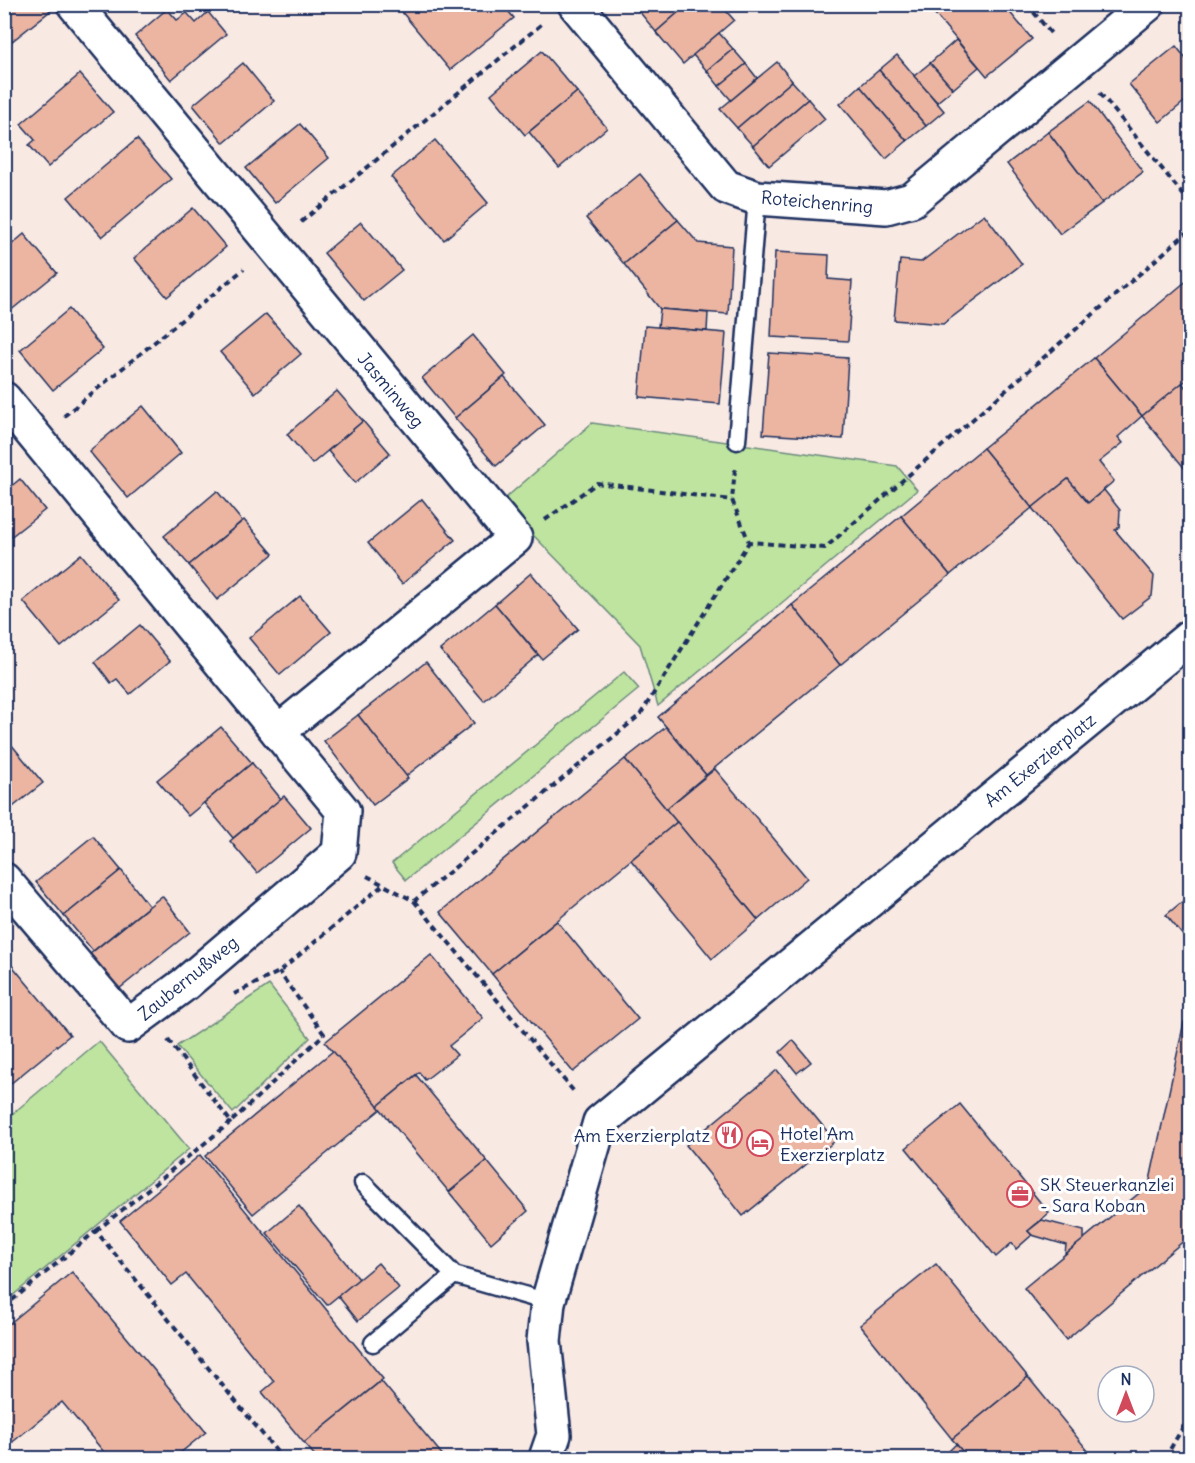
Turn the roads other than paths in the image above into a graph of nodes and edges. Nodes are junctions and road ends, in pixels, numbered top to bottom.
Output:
1 (74, 4) edge
2 (575, 4) edge
3 (1148, 4) edge
4 (757, 198) junction
5 (4, 399) edge
6 (737, 441) road end
7 (1191, 637) edge
8 (278, 732) junction
9 (4, 880) edge
10 (363, 1183) dead end
11 (454, 1275) junction
12 (548, 1302) junction
13 (373, 1342) dead end
14 (550, 1447) edge

1 - 8 street, Jasminweg
2 - 4 street, Roteichenring
3 - 4 street, Roteichenring
4 - 6 lane
5 - 8 street
7 - 12 street, Am Exerzierplatz
8 - 9 street, Zaubernußweg
10 - 11 lane
11 - 12 lane
11 - 13 lane
12 - 14 street

